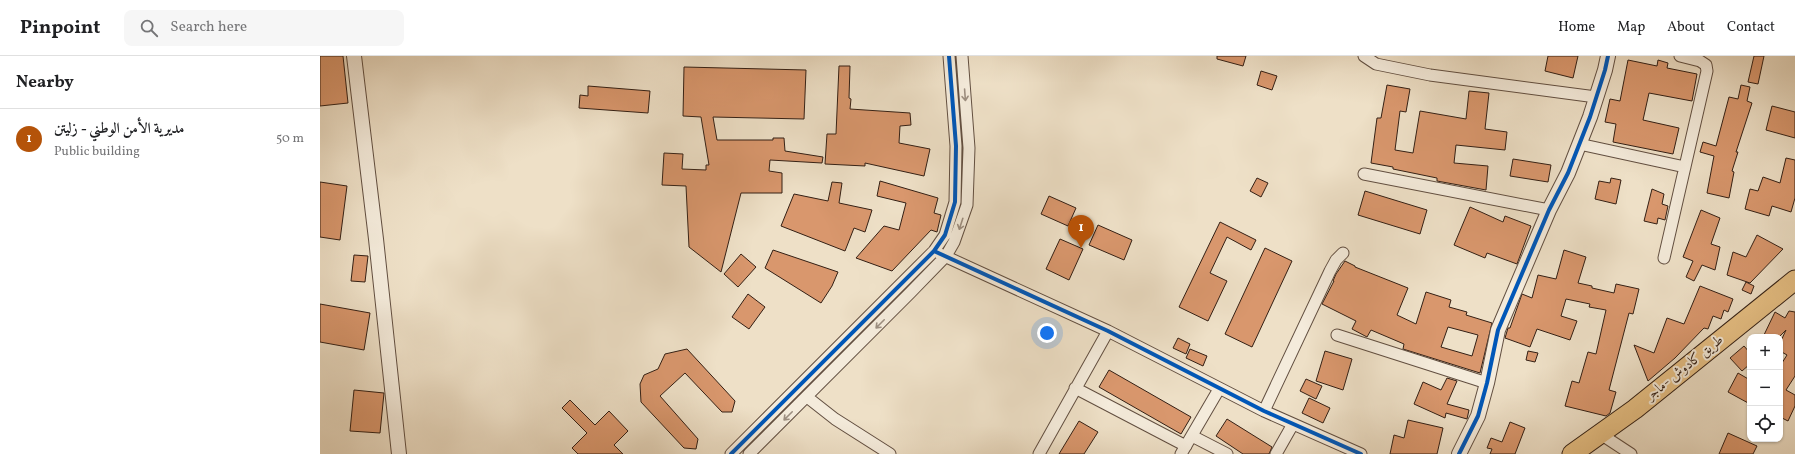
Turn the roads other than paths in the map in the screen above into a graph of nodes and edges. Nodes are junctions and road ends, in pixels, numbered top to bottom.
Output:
1 (354, 56) edge
2 (949, 56) edge
3 (962, 56) edge
4 (1364, 56) edge
5 (1608, 56) edge
6 (1680, 56) edge
7 (1596, 97) junction
8 (1579, 144) junction
9 (1685, 167) junction
10 (1364, 174) dead end
11 (1549, 210) junction
12 (934, 251) junction
13 (1343, 253) dead end
14 (946, 256) junction
15 (1664, 258) dead end
16 (1795, 280) edge
17 (1108, 331) junction
18 (1337, 335) dead end
19 (1487, 383) junction
20 (1075, 388) junction
21 (1219, 389) junction
22 (807, 397) junction
23 (1264, 411) junction
24 (1293, 424) junction
25 (1599, 433) junction
26 (1192, 436) junction
27 (1184, 450) edge
28 (399, 454) edge
29 (731, 454) edge
30 (749, 454) edge
31 (890, 454) edge
32 (1039, 454) edge
33 (1227, 454) edge
34 (1276, 454) edge
35 (1361, 454) edge
36 (1459, 454) edge
37 (1572, 454) edge
38 (1631, 454) edge

1 - 28 street
2 - 12 street
3 -> 14 street
4 - 7 street
5 - 7 street
6 - 9 street
7 - 8 street
8 - 9 street
8 - 11 street
9 - 15 street
10 - 11 street
11 - 19 street
12 - 14 street
12 - 29 street
13 - 23 street
14 - 17 street
14 -> 22 street
16 - 25 highway, طريق كادوش -ماجر
17 - 20 street
17 - 21 street
18 - 19 street
19 - 36 street
20 - 27 street
20 - 32 street
21 - 23 street
21 - 26 street
22 -> 30 street
22 - 31 street
23 - 24 street
24 - 34 street
24 - 35 street
25 - 37 highway, طريق كادوش -ماجر
25 - 38 street
26 - 27 street
26 - 33 street

